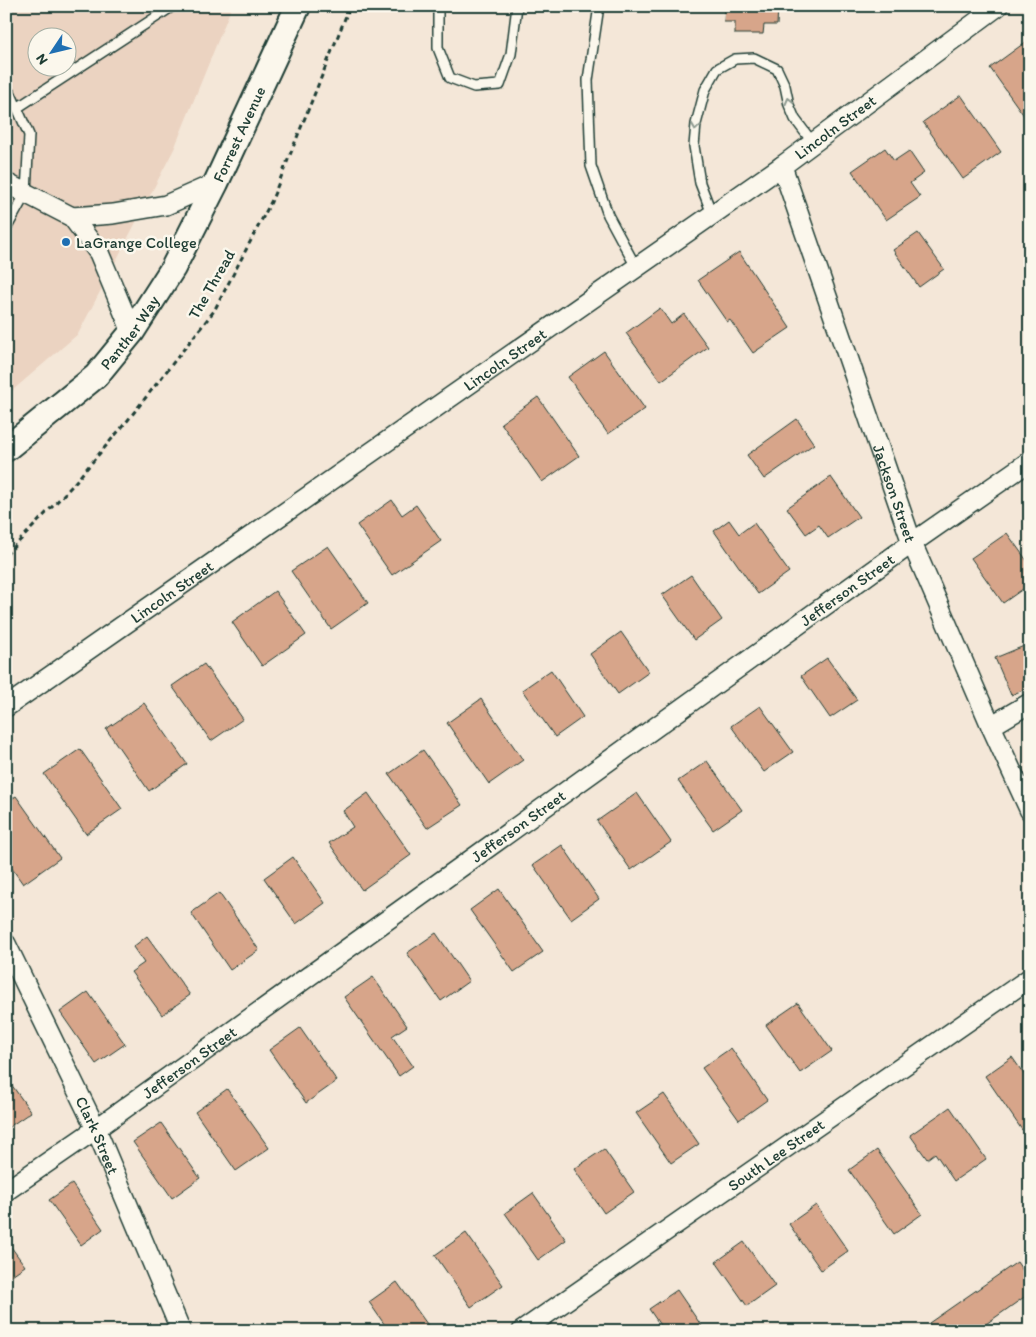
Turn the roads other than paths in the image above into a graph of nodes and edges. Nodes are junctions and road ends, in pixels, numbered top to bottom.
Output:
1 (173, 6) edge
2 (298, 6) edge
3 (438, 6) edge
4 (517, 6) edge
5 (599, 6) edge
6 (998, 6) edge
7 (6, 90) edge
8 (17, 108) junction
9 (813, 143) junction
10 (782, 166) junction
11 (6, 183) edge
12 (216, 183) junction
13 (26, 193) junction
14 (712, 214) junction
15 (72, 217) junction
16 (6, 229) edge
17 (636, 267) junction
18 (132, 332) junction
19 (6, 449) edge
20 (1030, 461) edge
21 (912, 543) junction
22 (1030, 703) edge
23 (6, 706) edge
24 (991, 726) junction
25 (1030, 811) edge
26 (6, 944) edge
27 (1030, 978) edge
28 (96, 1129) junction
29 (6, 1191) edge
30 (181, 1331) edge
31 (522, 1331) edge

1 - 8 lane
2 - 12 street, Forrest Avenue
3 - 4 lane
5 - 17 lane
6 - 9 street, Lincoln Street
7 - 8 lane
8 - 13 lane
9 - 10 street, Lincoln Street
9 -> 14 lane
10 - 14 street, Lincoln Street
10 - 21 street, Jackson Street
11 - 13 street
12 - 15 street, Forrest Avenue
12 - 18 street, Panther Way
13 - 15 street
13 - 16 lane
14 - 17 street, Lincoln Street
15 - 18 street
17 - 23 street, Lincoln Street
18 - 19 street, Panther Way
20 - 21 street, Jefferson Street
21 - 24 street, Jackson Street
21 - 28 street, Jefferson Street
22 - 24 street
24 - 25 street, Jackson Street
26 - 28 street, Clark Street
27 - 31 street, South Lee Street
28 - 29 street, Jefferson Street
28 - 30 street, Clark Street

